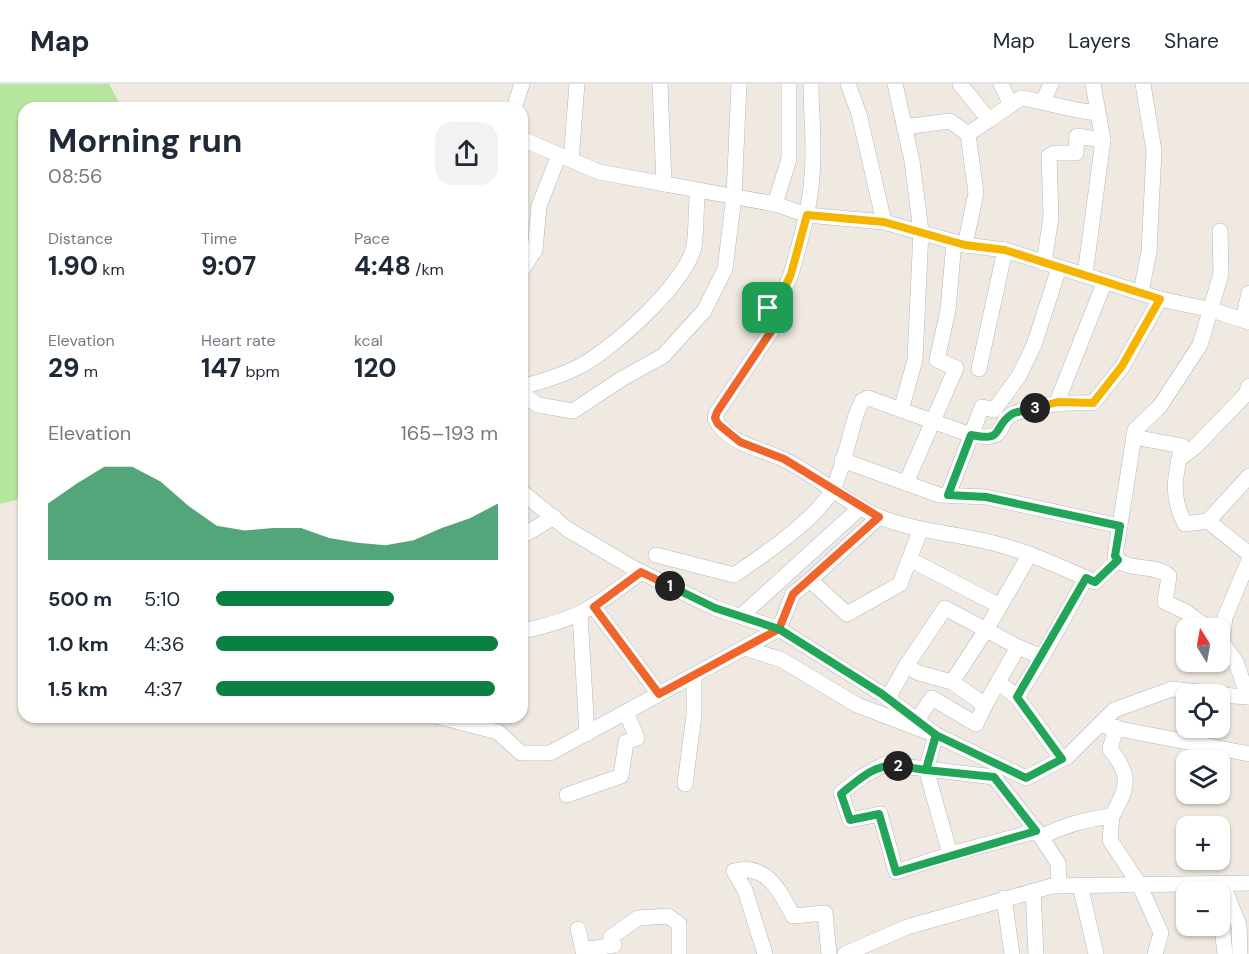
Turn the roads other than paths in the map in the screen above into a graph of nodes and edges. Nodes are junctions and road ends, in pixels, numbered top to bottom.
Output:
1 (522, 84) edge
2 (577, 84) edge
3 (660, 84) edge
4 (739, 84) edge
5 (789, 84) edge
6 (811, 84) edge
7 (848, 84) edge
8 (895, 84) edge
9 (960, 84) edge
10 (1001, 84) edge
11 (1051, 84) edge
12 (1093, 84) edge
13 (1143, 84) edge
14 (1043, 101) junction
15 (516, 102) edge
16 (1011, 105) junction
17 (1098, 113) junction
18 (989, 120) junction
19 (904, 127) junction
20 (968, 134) junction
21 (1103, 140) junction
22 (528, 142) edge
23 (566, 158) junction
24 (664, 184) junction
25 (698, 191) junction
26 (734, 196) junction
27 (775, 204) junction
28 (807, 215) junction
29 (884, 222) junction
30 (921, 231) junction
31 (1220, 231) dead end
32 (960, 244) junction
33 (1005, 250) junction
34 (528, 261) edge
35 (1051, 266) junction
36 (1085, 275) junction
37 (1105, 280) junction
38 (1141, 292) junction
39 (1249, 293) edge
40 (1160, 299) junction
41 (1212, 310) junction
42 (1246, 321) edge
43 (979, 369) dead end
44 (528, 385) edge
45 (1249, 386) edge
46 (528, 398) edge
47 (1058, 402) junction
48 (901, 410) junction
49 (934, 422) junction
50 (971, 435) junction
51 (1134, 437) junction
52 (1179, 459) junction
53 (842, 460) junction
54 (1249, 476) edge
55 (906, 483) junction
56 (832, 490) junction
57 (948, 495) junction
58 (528, 497) edge
59 (861, 507) junction
60 (879, 517) junction
61 (554, 518) junction
62 (1208, 520) junction
63 (1120, 526) junction
64 (920, 531) junction
65 (528, 533) edge
66 (1030, 554) junction
67 (1249, 554) edge
68 (656, 555) dead end
69 (909, 560) junction
70 (1118, 560) junction
71 (1249, 560) edge
72 (641, 572) junction
73 (1086, 578) junction
74 (810, 580) junction
75 (1000, 606) junction
76 (587, 610) junction
77 (741, 616) junction
78 (1194, 618) edge
79 (1225, 618) edge
80 (779, 629) junction
81 (528, 630) edge
82 (986, 630) junction
83 (1018, 647) junction
84 (745, 648) junction
85 (1230, 654) edge
86 (1042, 657) junction
87 (906, 666) junction
88 (694, 675) junction
89 (952, 682) junction
90 (998, 682) junction
91 (1176, 690) edge
92 (659, 694) junction
93 (1230, 696) edge
94 (1017, 697) junction
95 (1249, 697) edge
96 (888, 698) junction
97 (985, 705) junction
98 (626, 712) junction
99 (917, 720) junction
100 (463, 723) edge
101 (1099, 725) junction
102 (1116, 727) junction
103 (586, 734) junction
104 (936, 735) junction
105 (1249, 754) edge
106 (1062, 759) junction
107 (926, 770) junction
108 (685, 784) dead end
109 (567, 795) dead end
110 (1112, 816) junction
111 (1039, 834) junction
112 (950, 854) junction
113 (1249, 883) edge
114 (1139, 884) junction
115 (1080, 885) junction
116 (1176, 885) edge
117 (1230, 885) edge
118 (1059, 886) junction
119 (1033, 891) junction
120 (1004, 898) junction
121 (1230, 909) edge
122 (578, 929) dead end
123 (1223, 936) edge
124 (882, 938) junction
125 (584, 952) edge
126 (679, 954) edge
127 (765, 954) edge
128 (829, 954) edge
129 (845, 954) edge
130 (885, 954) edge
131 (1012, 954) edge
132 (1036, 954) edge
133 (1096, 954) edge
134 (1155, 954) edge
135 (1225, 954) edge
136 (1240, 954) edge

1 - 15 street
2 - 23 street
3 - 24 street
4 - 26 street
5 - 27 street
6 - 28 street
7 - 29 street
8 - 19 street
9 - 18 street
10 - 16 street
11 - 14 street
12 - 17 street
13 - 38 street
14 - 16 street
14 - 17 street
16 - 18 street
17 - 21 street
18 - 20 street
19 - 20 street
19 - 30 street
20 - 32 street
21 - 35 street
21 - 36 street
22 - 23 street
23 - 24 street
23 - 34 street
24 - 25 street
25 - 26 street
25 - 44 street
26 - 27 street
26 - 46 street
27 - 28 street
28 - 29 street
28 - 56 street
29 - 30 street
30 - 32 street
30 - 48 street
31 - 41 street
32 - 33 street
32 - 49 street
33 - 35 street
33 - 43 street
35 - 36 street
35 - 50 street
36 - 37 street
37 - 38 street
37 - 47 street
38 - 40 street
39 - 42 street
40 - 41 street
40 - 47 street
41 - 42 street
41 - 51 street
45 - 52 street
47 - 50 street
48 - 49 street
48 - 53 street
49 - 50 street
49 - 55 street
50 - 57 street
51 - 52 street
51 - 63 street
52 - 62 street
53 - 55 street
53 - 56 street
54 - 62 street
55 - 57 street
56 - 59 street
56 - 68 street
57 - 63 street
58 - 61 street
59 - 60 street
59 - 77 street
60 - 64 street
60 - 74 street
61 - 65 street
61 - 72 street
62 - 67 street
63 - 70 street
64 - 66 street
64 - 69 street
66 - 73 street
66 - 75 street
69 - 74 street
69 - 75 street
70 - 73 street
70 - 78 street
71 - 79 street
72 - 76 street
72 - 77 street
73 - 86 street
74 - 80 street
75 - 82 street
76 - 81 street
76 - 92 street
76 - 103 street
77 - 80 street
80 - 84 street
80 - 96 street
82 - 83 street
82 - 87 street
82 - 89 street
83 - 86 street
83 - 90 street
84 - 88 street
84 - 104 street
85 - 95 street
86 - 94 street
87 - 89 street
87 - 96 street
88 - 92 street
88 - 108 street
89 - 97 street
90 - 94 street
90 - 97 street
91 - 101 street
92 - 98 street
93 - 95 street
94 - 106 street
96 - 99 street
97 - 99 street
98 - 103 street
98 - 109 street
99 - 104 street
100 - 103 street
101 - 102 street
101 - 106 street
102 - 105 street
102 - 110 street
104 - 106 street
104 - 107 street
107 - 111 street
107 - 112 street
107 - 112 street
110 - 111 street
110 - 114 street
111 - 112 street
111 - 118 street
113 - 117 street
114 - 115 street
114 - 116 street
114 - 134 street
115 - 118 street
115 - 133 street
118 - 119 street
119 - 120 street
119 - 132 street
120 - 124 street
120 - 131 street
121 - 136 street
122 - 125 street
123 - 135 street
124 - 129 street
124 - 130 street
125 - 126 street
127 - 128 street

